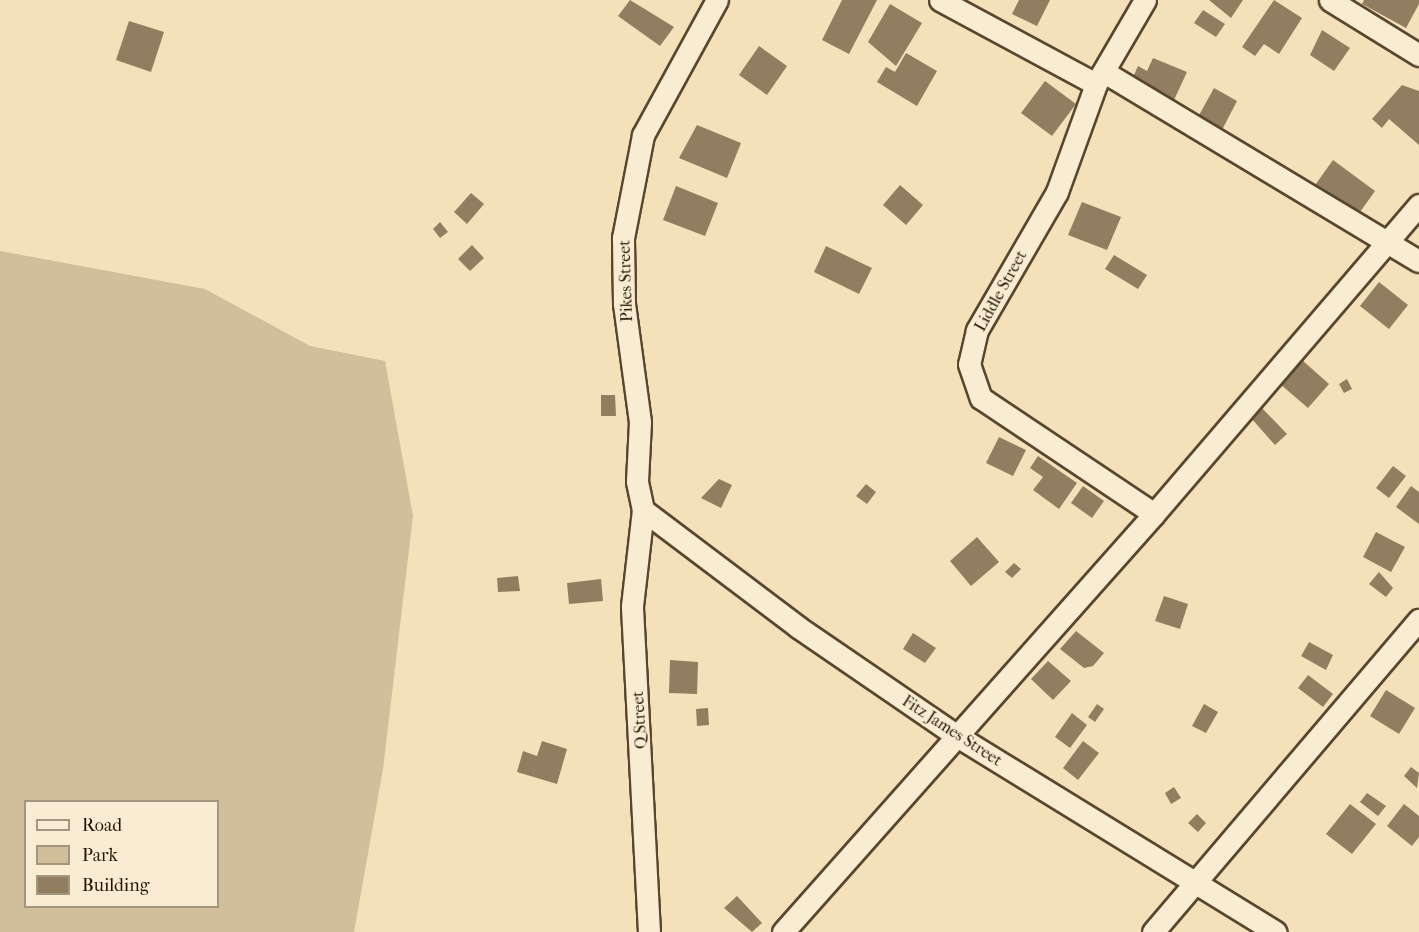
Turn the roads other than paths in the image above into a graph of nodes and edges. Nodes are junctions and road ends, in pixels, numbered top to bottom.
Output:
1 (717, 0) edge
2 (940, 0) edge
3 (1144, 0) edge
4 (1330, 0) edge
5 (1419, 55) edge
6 (1100, 78) junction
7 (1419, 205) edge
8 (1387, 242) junction
9 (1419, 261) edge
10 (643, 510) junction
11 (1154, 514) junction
12 (1419, 620) edge
13 (1411, 643) edge
14 (957, 736) junction
15 (1191, 884) junction
16 (649, 932) edge
17 (783, 932) edge
18 (1153, 932) edge
19 (1276, 932) edge

1 - 10 street, Pikes Street
2 - 6 street
3 - 6 street, Liddle Street
4 - 5 street
6 - 8 street
6 - 11 street, Liddle Street
7 - 8 street
8 - 9 street
8 - 11 street
10 - 14 street, Fitz James Street
10 - 16 street, Q Street
11 - 14 street
12 - 13 street
13 - 15 street
14 - 15 street, Fitz James Street
14 - 17 street
15 - 18 street
15 - 19 street, Fitz James Street

